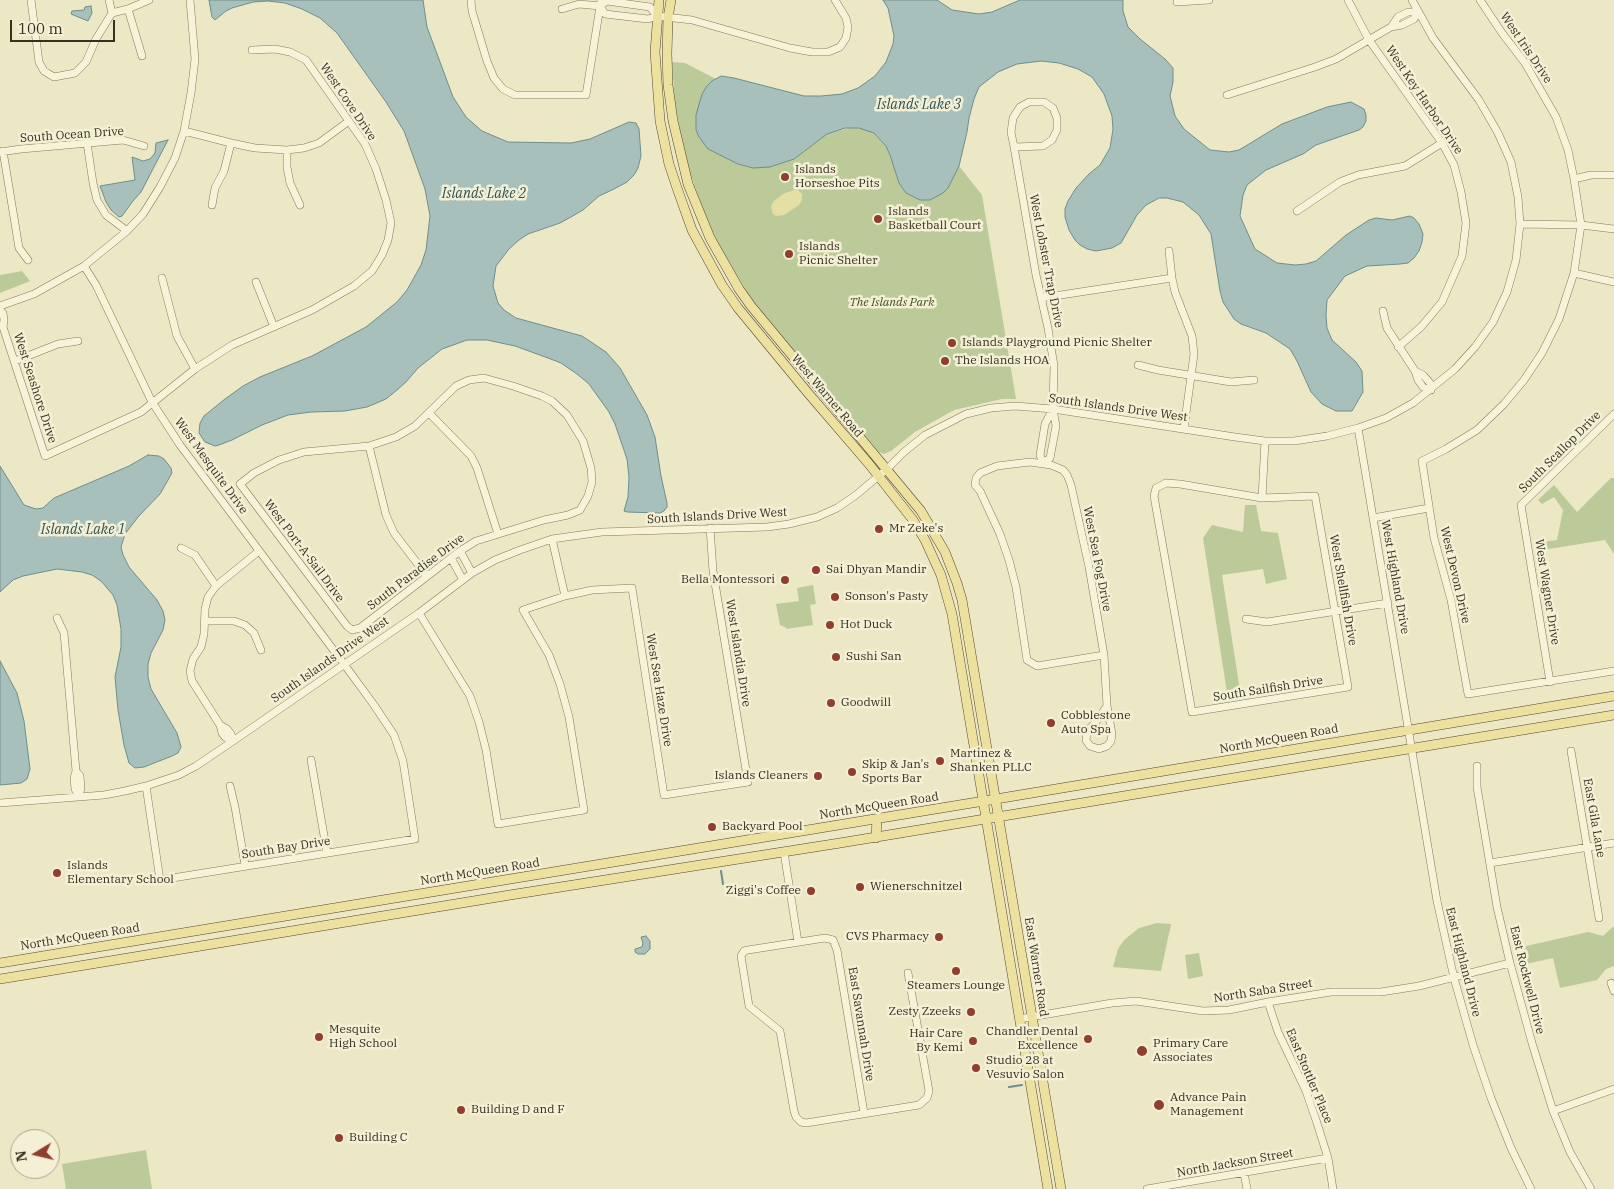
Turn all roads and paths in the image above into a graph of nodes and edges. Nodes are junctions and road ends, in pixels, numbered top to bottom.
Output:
1 (30, 0) edge
2 (109, 0) edge
3 (149, 0) edge
4 (190, 0) edge
5 (471, 0) edge
6 (659, 0) edge
7 (671, 0) edge
8 (835, 0) edge
9 (1210, 0) edge
10 (1348, 0) edge
11 (1412, 0) edge
12 (1480, 0) edge
13 (1177, 2) dead end
14 (600, 3) edge
15 (128, 9) junction
16 (562, 9) dead end
17 (1418, 12) junction
18 (112, 13) junction
19 (657, 16) junction
20 (668, 18) junction
21 (1369, 40) junction
22 (252, 50) dead end
23 (142, 56) dead end
24 (1227, 95) dead end
25 (349, 121) junction
26 (184, 131) junction
27 (87, 143) junction
28 (231, 143) junction
29 (1442, 143) junction
30 (144, 146) dead end
31 (1014, 147) junction
32 (287, 150) junction
33 (2, 152) edge
34 (1614, 175) edge
35 (1574, 179) junction
36 (212, 205) dead end
37 (300, 205) dead end
38 (1297, 211) dead end
39 (1520, 224) junction
40 (1581, 225) junction
41 (1614, 229) edge
42 (127, 231) junction
43 (1169, 251) dead end
44 (28, 260) dead end
45 (84, 266) junction
46 (1574, 273) junction
47 (162, 278) dead end
48 (1172, 278) junction
49 (256, 282) dead end
50 (1614, 282) edge
51 (1041, 298) junction
52 (0, 306) edge
53 (0, 310) edge
54 (1382, 311) dead end
55 (2, 326) edge
56 (274, 328) junction
57 (78, 340) dead end
58 (1398, 347) junction
59 (14, 361) junction
60 (1138, 364) dead end
61 (195, 369) junction
62 (1192, 376) junction
63 (1254, 380) dead end
64 (1431, 390) junction
65 (152, 402) junction
66 (1053, 409) junction
67 (429, 413) junction
68 (1614, 414) edge
69 (1184, 428) junction
70 (1358, 428) junction
71 (1265, 441) junction
72 (369, 446) junction
73 (1422, 461) joint
74 (1043, 463) junction
75 (887, 469) junction
76 (878, 476) junction
77 (1262, 498) junction
78 (1521, 505) joint
79 (1429, 508) junction
80 (1373, 518) junction
81 (710, 528) junction
82 (498, 534) junction
83 (552, 540) junction
84 (181, 548) dead end
85 (259, 551) junction
86 (460, 552) junction
87 (451, 558) junction
88 (472, 574) junction
89 (427, 576) junction
90 (463, 580) junction
91 (216, 586) junction
92 (565, 596) junction
93 (1388, 603) junction
94 (964, 611) junction
95 (1335, 611) junction
96 (419, 613) junction
97 (952, 614) junction
98 (57, 618) dead end
99 (1246, 618) dead end
100 (206, 621) junction
101 (352, 630) joint
102 (262, 650) dead end
103 (1104, 655) junction
104 (344, 664) junction
105 (1614, 671) edge
106 (1550, 682) junction
107 (1348, 687) joint
108 (1614, 696) edge
109 (1107, 706) junction
110 (1614, 715) edge
111 (1409, 730) junction
112 (232, 741) junction
113 (1412, 748) junction
114 (1571, 751) dead end
115 (311, 760) dead end
116 (1202, 765) junction
117 (1477, 766) dead end
118 (1205, 783) junction
119 (146, 786) junction
120 (230, 786) dead end
121 (664, 795) joint
122 (79, 796) junction
123 (0, 803) edge
124 (997, 808) junction
125 (985, 810) junction
126 (877, 818) junction
127 (780, 835) junction
128 (876, 838) junction
129 (415, 839) joint
130 (1614, 843) edge
131 (1587, 847) junction
132 (784, 852) junction
133 (327, 853) junction
134 (1490, 863) junction
135 (245, 865) junction
136 (1599, 918) dead end
137 (798, 942) junction
138 (0, 963) edge
139 (1510, 963) junction
140 (908, 973) dead end
141 (1454, 978) junction
142 (0, 979) edge
143 (1611, 983) dead end
144 (1614, 991) edge
145 (1268, 1002) junction
146 (1032, 1016) junction
147 (1019, 1019) junction
148 (928, 1035) dead end
149 (919, 1036) junction
150 (1614, 1089) edge
151 (1553, 1111) junction
152 (864, 1113) junction
153 (1328, 1158) junction
154 (1244, 1173) junction
155 (1048, 1189) edge
156 (1061, 1189) edge
157 (1147, 1189) edge
158 (1247, 1189) edge
159 (1333, 1189) edge
160 (1531, 1189) edge
161 (1591, 1189) edge

1 - 18 street
2 - 18 street
3 - 15 street
4 - 26 street
5 - 14 street
6 - 19 main road, West Warner Road
7 - 20 main road, West Warner Road
8 - 20 street
9 - 13 street
10 - 21 street, West Key Harbor Drive
11 - 17 street, South Islands Drive West
12 - 35 street, West Iris Drive
14 - 16 street
14 - 19 street
14 - 19 street
15 - 18 street
15 - 23 street
17 - 21 street
17 - 39 street, South Islands Drive West
19 - 20 street
19 - 76 main road, West Warner Road
20 - 75 main road, West Warner Road
21 - 24 street
21 - 29 street, West Key Harbor Drive
22 - 25 street, West Cove Drive
25 - 32 street
25 - 56 street, West Cove Drive
26 - 28 street
26 - 42 street
27 - 30 street, South Ocean Drive
27 - 33 street, South Ocean Drive
27 - 42 street
28 - 32 street
28 - 36 street
29 - 38 street
29 - 58 street, West Key Harbor Drive
31 - 31 street, West Lobster Trap Drive
31 - 51 street, West Lobster Trap Drive
32 - 37 street
33 - 44 street
34 - 35 street
35 - 40 street, West Iris Drive
39 - 40 street
39 - 64 street, South Islands Drive West
40 - 41 street
40 - 46 street, West Iris Drive
42 - 45 street
43 - 48 street
45 - 52 street
45 - 65 street, West Mesquite Drive
46 - 50 street
46 - 73 street, West Iris Drive
47 - 61 street
48 - 51 street
48 - 62 street
49 - 56 street
51 - 66 street, West Lobster Trap Drive
53 - 55 street, West Seashore Drive
54 - 58 street
55 - 59 street, West Seashore Drive
56 - 61 street
57 - 59 street
58 - 64 street
59 - 65 street, West Seashore Drive
60 - 62 street
61 - 65 street
62 - 63 street
62 - 69 street
64 - 70 street, South Islands Drive West
65 - 85 street, West Mesquite Drive
66 - 69 street, South Islands Drive West
66 - 74 street
66 - 75 street, South Islands Drive West
67 - 72 street
67 - 82 street
67 - 82 street, South Paradise Drive
68 - 78 street, South Scallop Drive
69 - 71 street, South Islands Drive West
70 - 71 street, South Islands Drive West
70 - 80 street, West Highland Drive
71 - 77 street
72 - 89 street
72 - 101 street, West Port-A-Sail Drive
73 - 79 street, West Devon Drive
74 - 103 street, West Sea Fog Drive
74 - 103 street
75 - 76 street, South Islands Drive West
75 - 94 main road, West Warner Road
76 - 81 street, South Islands Drive West
76 - 97 main road, West Warner Road
77 - 95 street, West Shellfish Drive
77 - 107 street, South Sailfish Drive
78 - 106 street, West Wagner Drive
79 - 80 street
79 - 106 street, West Devon Drive
80 - 93 street, West Highland Drive
81 - 83 street, South Islands Drive West
81 - 121 street, West Islandia Drive
82 - 86 street, South Paradise Drive
83 - 88 street, South Islands Drive West
83 - 92 street
84 - 91 street
85 - 91 street
85 - 104 street, West Mesquite Drive
86 - 87 street, South Paradise Drive
86 - 88 street
87 - 89 street, South Paradise Drive
87 - 90 street
88 - 90 street, South Islands Drive West
89 - 101 street, South Paradise Drive
90 - 96 street, South Islands Drive West
91 - 100 street
92 - 96 street
92 - 121 street, West Sea Haze Drive
93 - 95 street
93 - 111 street, West Highland Drive
94 - 97 main road
94 - 124 main road, West Warner Road
95 - 99 street
95 - 107 street, West Shellfish Drive
96 - 104 street, South Islands Drive West
97 - 125 main road, West Warner Road
98 - 122 street
100 - 102 street
100 - 112 street
103 - 109 street, West Sea Fog Drive
104 - 112 street, South Islands Drive West
104 - 129 street, West Mesquite Drive
105 - 106 street
108 - 111 main road, North McQueen Road
109 - 109 street, West Sea Fog Drive
110 - 113 main road, North McQueen Road
111 - 113 street, East Highland Drive
111 - 116 main road, North McQueen Road
112 - 119 street, South Islands Drive West
113 - 118 main road, North McQueen Road
113 - 141 street, East Highland Drive
114 - 131 street, East Gila Lane
115 - 133 street
116 - 118 main road
116 - 124 main road, North McQueen Road
117 - 134 street, East Rockwell Drive
118 - 124 main road, North McQueen Road
119 - 122 street, South Islands Drive West
119 - 135 street, South Bay Drive
120 - 135 street
122 - 123 street, South Islands Drive West
124 - 125 main road, North McQueen Road
124 - 125 main road, North McQueen Road
124 - 146 main road, East Warner Road
125 - 126 main road, North McQueen Road
125 - 128 main road, North McQueen Road
125 - 147 main road, East Warner Road
126 - 127 main road, North McQueen Road
126 - 128 main road
127 - 132 main road
127 - 138 main road, North McQueen Road
128 - 132 main road, North McQueen Road
129 - 133 street, South Bay Drive
130 - 131 street
131 - 134 street
131 - 136 street, East Gila Lane
132 - 137 street
132 - 142 main road, North McQueen Road
133 - 135 street, South Bay Drive
134 - 139 street, East Rockwell Drive
137 - 152 street, East Savannah Drive
137 - 152 street
139 - 141 street, North Saba Street
139 - 151 street, East Rockwell Drive
140 - 149 street
141 - 145 street, North Saba Street
141 - 160 street, East Highland Drive
143 - 144 street
145 - 146 street, North Saba Street
145 - 153 street, East Stottler Place
146 - 147 street, North Saba Street
146 - 156 main road, East Warner Road
147 - 155 main road, East Warner Road
148 - 149 street
149 - 152 street
150 - 151 street
151 - 161 street, East Rockwell Drive
153 - 154 street, North Jackson Street
153 - 159 street, East Stottler Place
154 - 157 street, North Jackson Street
154 - 158 street

